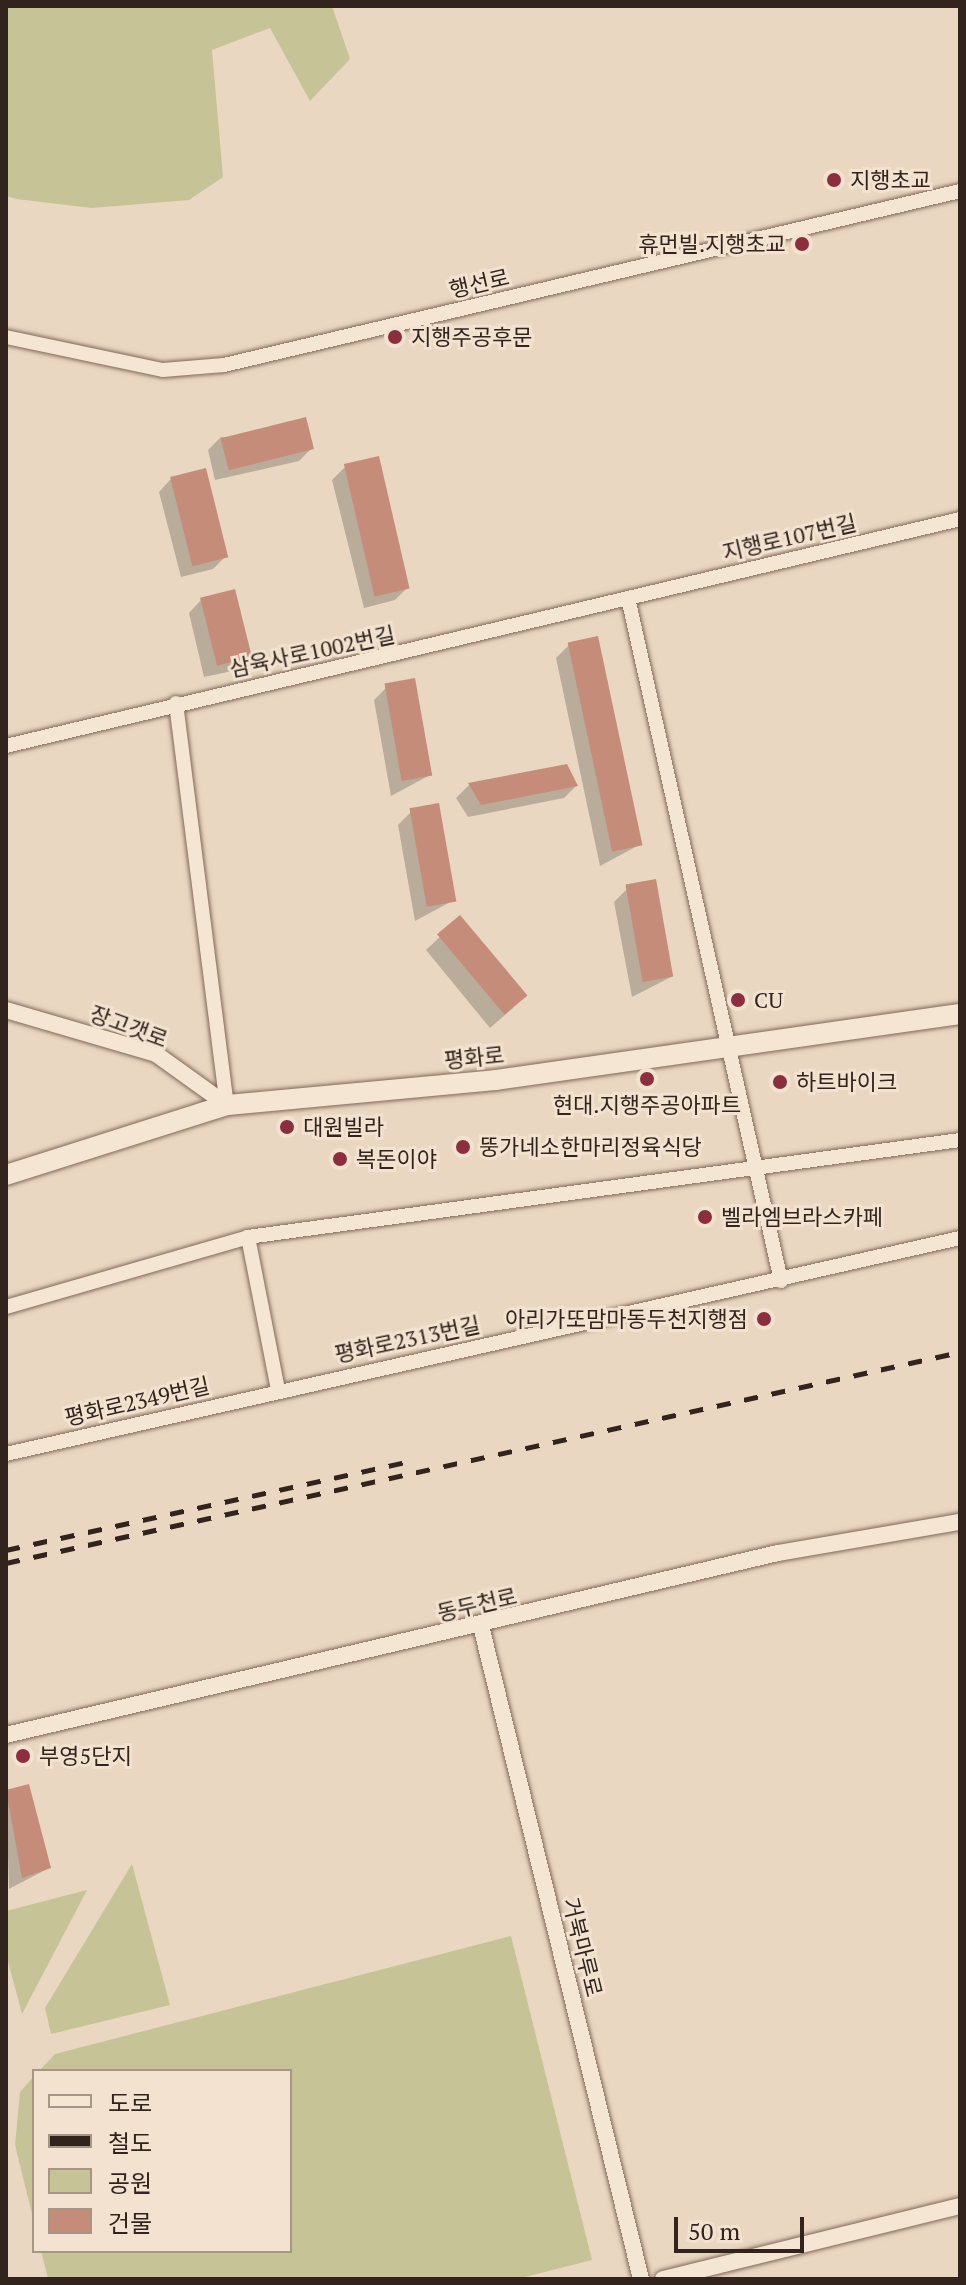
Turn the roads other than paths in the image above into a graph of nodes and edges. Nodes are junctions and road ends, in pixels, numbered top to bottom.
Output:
1 (960, 191) edge
2 (6, 337) edge
3 (960, 519) edge
4 (628, 598) junction
5 (176, 703) junction
6 (6, 746) edge
7 (6, 1010) edge
8 (960, 1014) edge
9 (726, 1046) junction
10 (227, 1105) junction
11 (960, 1140) edge
12 (755, 1172) junction
13 (6, 1175) edge
14 (248, 1237) junction
15 (960, 1238) edge
16 (781, 1281) junction
17 (6, 1307) edge
18 (278, 1390) junction
19 (6, 1454) edge
20 (960, 1522) edge
21 (481, 1626) junction
22 (6, 1735) edge
23 (960, 2206) edge
24 (641, 2279) edge
25 (663, 2279) edge

1 - 2 street, 행선로
3 - 4 street, 지행로107번길
4 - 5 street, 삼육사로1002번길
4 - 9 street
5 - 6 street, 삼육사로1002번길
5 - 10 street
7 - 10 street, 장고갯로
8 - 9 main road, 평화로
9 - 10 main road, 평화로
9 - 12 street
10 - 13 main road, 평화로
11 - 12 street
12 - 14 street
12 - 16 street
14 - 17 street
14 - 18 street
15 - 16 street, 평화로2313번길
16 - 18 street, 평화로2313번길
18 - 19 street, 평화로2349번길
20 - 21 street, 동두천로
21 - 22 street, 동두천로
21 - 24 street, 거북마루로
23 - 25 street

